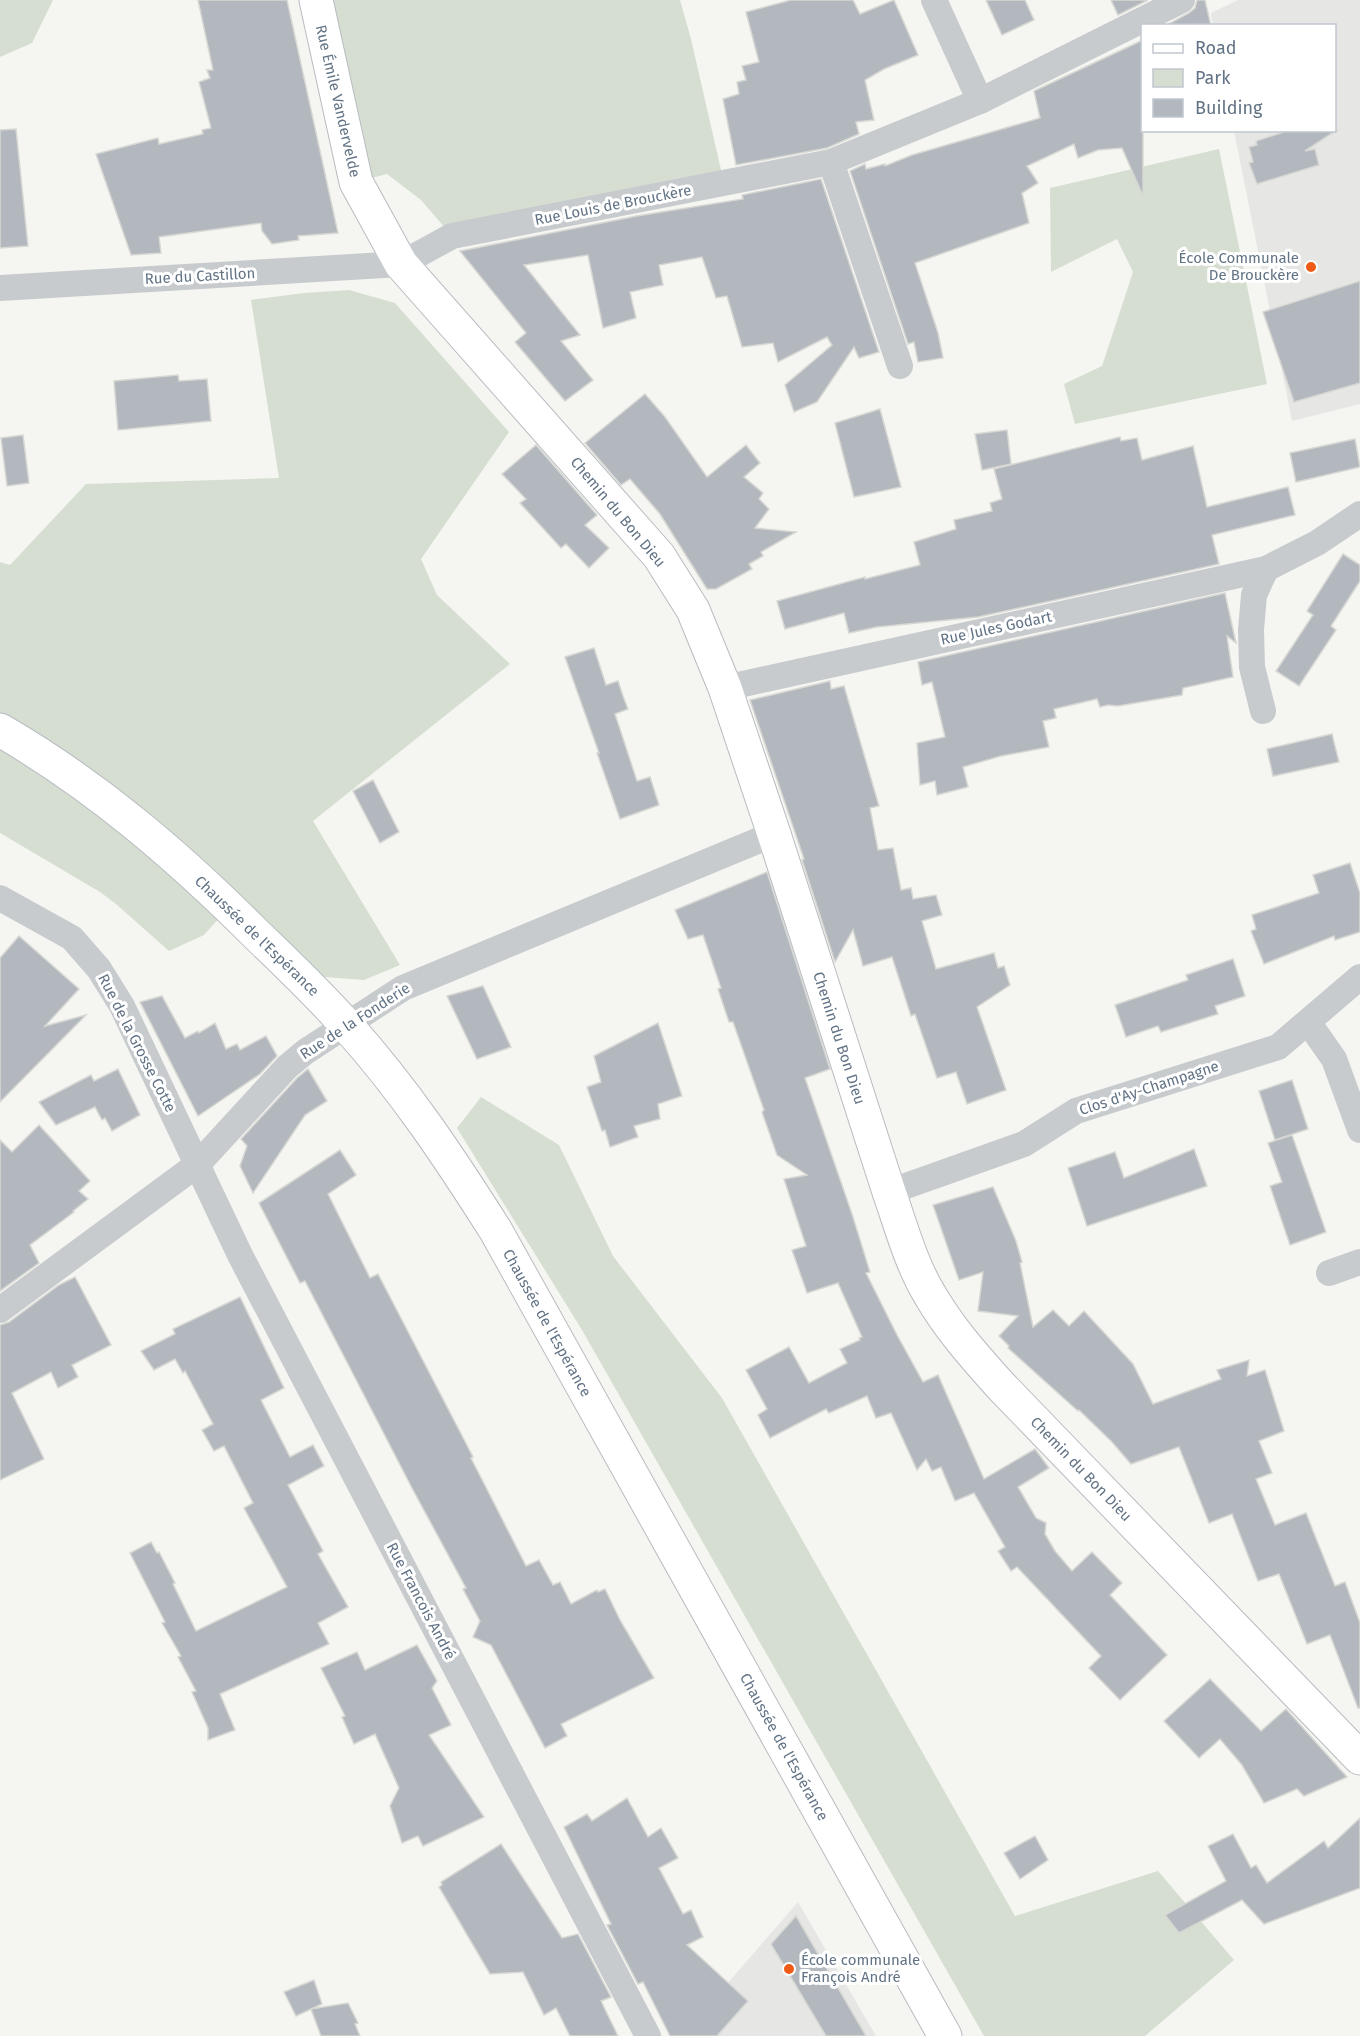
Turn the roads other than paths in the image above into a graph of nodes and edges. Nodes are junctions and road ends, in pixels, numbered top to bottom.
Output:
1 (316, 0) edge
2 (934, 0) edge
3 (1182, 0) edge
4 (980, 101) junction
5 (831, 162) junction
6 (401, 264) junction
7 (0, 288) edge
8 (900, 366) dead end
9 (1360, 514) edge
10 (1266, 569) junction
11 (725, 688) junction
12 (1263, 711) dead end
13 (0, 730) edge
14 (774, 834) junction
15 (0, 898) edge
16 (1360, 977) edge
17 (1308, 1022) junction
18 (347, 1026) junction
19 (1360, 1130) edge
20 (198, 1164) junction
21 (889, 1192) junction
22 (1360, 1262) edge
23 (1329, 1273) dead end
24 (0, 1310) edge
25 (1358, 1754) edge
26 (648, 2036) edge
27 (945, 2036) edge

1 - 6 street, Rue Émile Vandervelde
2 - 4 street
3 - 4 street, Rue Louis de Brouckère
4 - 5 street, Rue Louis de Brouckère
5 - 6 street, Rue Louis de Brouckère
5 - 8 street
6 - 7 street, Rue du Castillon
6 - 11 street, Chemin du Bon Dieu
9 - 10 street, Rue Jules Godart
10 - 11 street, Rue Jules Godart
10 - 12 street
11 - 14 street, Chemin du Bon Dieu
13 - 18 street, Chaussée de l'Espérance
14 - 18 street, Rue de la Fonderie
14 - 21 street, Chemin du Bon Dieu
15 - 20 street, Rue de la Grosse Cotte
16 - 17 street, Clos d'Ay-Champagne
17 - 19 street
17 - 21 street, Clos d'Ay-Champagne
18 - 20 street, Rue de la Fonderie
18 - 27 street, Chaussée de l'Espérance
20 - 24 street, Rue de la Fonderie
20 - 26 street, Rue Francois André
21 - 25 street, Chemin du Bon Dieu
22 - 23 street

